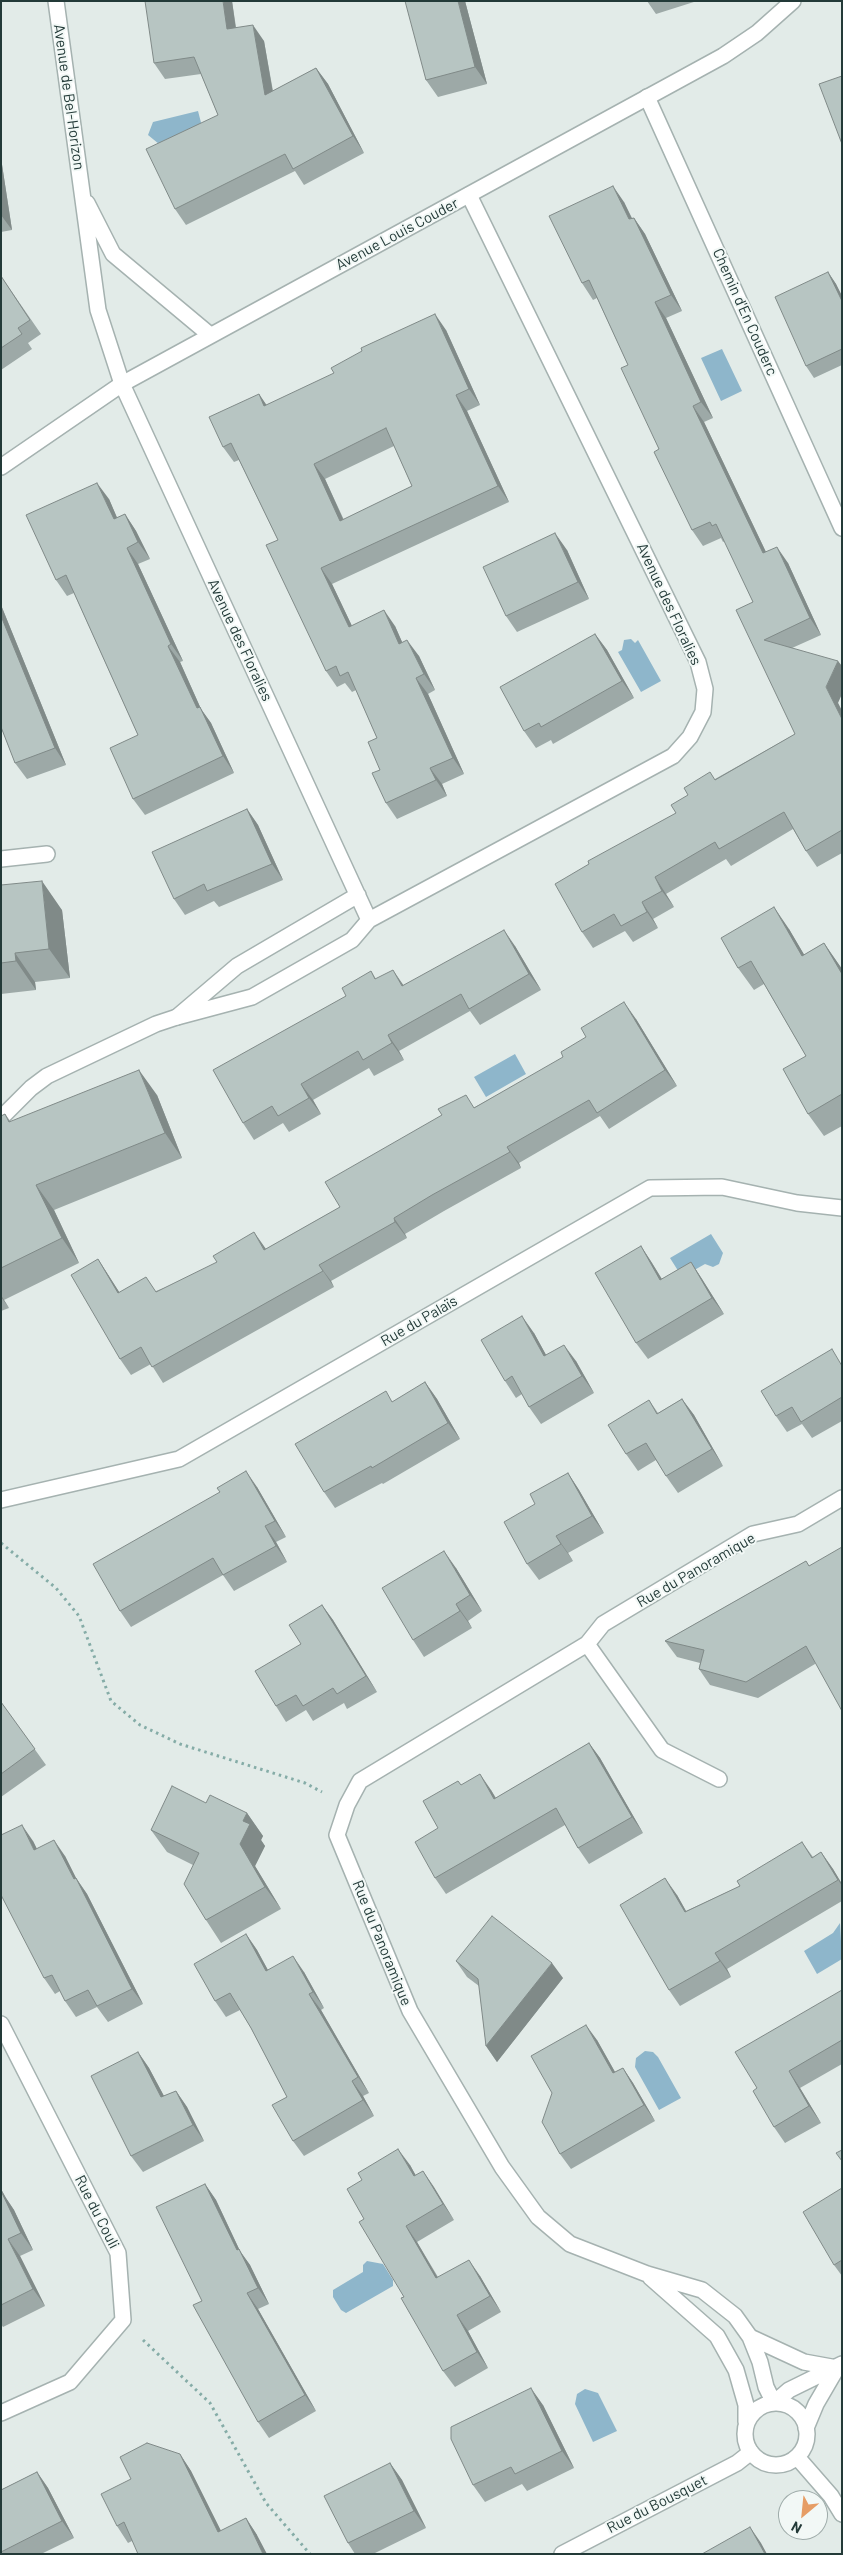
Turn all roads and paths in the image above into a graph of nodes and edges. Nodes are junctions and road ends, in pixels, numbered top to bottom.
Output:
1 (56, 1) edge
2 (793, 1) edge
3 (647, 97) junction
4 (82, 193) junction
5 (469, 195) junction
6 (210, 335) junction
7 (122, 384) junction
8 (1, 467) edge
9 (842, 528) edge
10 (47, 854) dead end
11 (1, 860) edge
12 (358, 895) junction
13 (369, 920) junction
14 (177, 1017) junction
15 (1, 1118) edge
16 (842, 1208) edge
17 (842, 1498) edge
18 (1, 1500) edge
19 (1, 1542) edge
20 (587, 1644) junction
21 (719, 1779) dead end
22 (347, 1805) junction
23 (1, 2024) edge
24 (647, 2274) junction
25 (123, 2320) junction
26 (750, 2337) junction
27 (839, 2366) edge
28 (774, 2403) junction
29 (1, 2413) edge
30 (746, 2422) junction
31 (806, 2428) junction
32 (751, 2452) junction
33 (797, 2456) junction
34 (842, 2514) edge
35 (310, 2554) edge
36 (562, 2554) edge

1 - 4 street, Avenue de Bel-Horizon
2 - 3 street, Avenue Louis Couder
3 - 5 street, Avenue Louis Couder
3 - 9 street, Chemin d'En Couderc
4 - 6 street, Avenue de Bel-Horizon
4 - 7 street, Avenue de Bel-Horizon
5 - 6 street, Avenue Louis Couder
5 - 13 street, Avenue des Floralies
6 - 7 street, Avenue Louis Couder
7 - 8 street, Avenue Louis Couder
7 - 12 street, Avenue des Floralies
10 - 11 street
12 - 13 street, Avenue des Floralies
12 - 14 street
13 - 14 street, Avenue des Floralies
14 - 15 street, Avenue des Floralies
16 - 18 street, Rue du Palaïs
17 - 20 street, Rue du Panoramique
19 - 22 path
20 - 21 street
20 - 22 street, Rue du Panoramique
22 - 24 street, Rue du Panoramique
23 - 25 street, Rue du Couli
24 - 26 street, Rue du Panoramique
24 - 30 street, Rue du Panoramique
25 - 29 street
25 - 35 path
26 - 27 street, Rue du Panoramique
26 - 28 street, Rue du Panoramique
27 - 28 street
27 - 31 street
28 - 30 street
28 - 31 street
30 - 32 street
31 - 33 street
32 - 33 street
32 - 36 street, Rue du Bousquet
33 - 34 street

